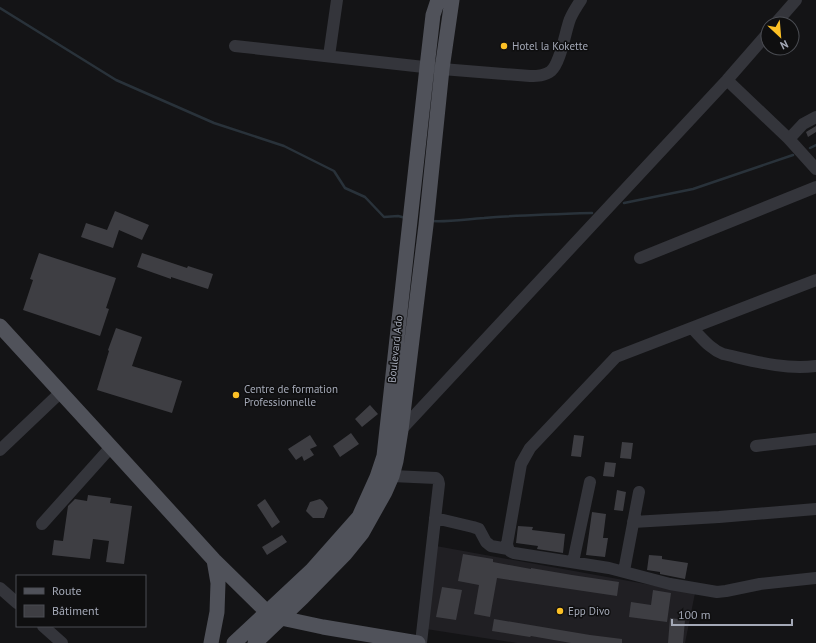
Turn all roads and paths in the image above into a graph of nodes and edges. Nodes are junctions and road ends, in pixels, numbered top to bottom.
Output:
1 (337, 0) edge
2 (438, 0) edge
3 (452, 0) edge
4 (581, 0) edge
5 (796, 0) edge
6 (783, 16) edge
7 (760, 42) edge
8 (234, 46) dead end
9 (329, 56) junction
10 (426, 67) junction
11 (442, 69) junction
12 (727, 80) junction
13 (816, 117) edge
14 (789, 139) junction
15 (816, 169) edge
16 (816, 187) edge
17 (640, 258) dead end
18 (816, 280) edge
19 (0, 326) edge
20 (692, 328) junction
21 (816, 366) edge
22 (61, 392) junction
23 (401, 430) junction
24 (816, 439) edge
25 (756, 446) dead end
26 (112, 447) junction
27 (0, 450) edge
28 (392, 476) junction
29 (590, 482) dead end
30 (639, 492) dead end
31 (816, 509) edge
32 (436, 518) junction
33 (633, 522) junction
34 (42, 524) dead end
35 (508, 550) junction
36 (214, 560) junction
37 (573, 562) junction
38 (624, 571) junction
39 (816, 578) edge
40 (0, 588) edge
41 (16, 602) edge
42 (267, 612) junction
43 (282, 618) junction
44 (44, 627) edge
45 (62, 643) edge
46 (211, 643) edge
47 (234, 643) edge
48 (255, 643) edge
49 (420, 643) edge

1 - 9 street
2 - 10 main road, Boulevard Ado
3 - 11 main road, Boulevard Ado
4 - 11 street
5 - 6 street
7 - 12 street
8 - 9 street
9 - 10 street
10 - 11 street
10 - 42 main road, Boulevard Ado
11 - 23 main road, Boulevard Ado
12 - 14 street
12 - 23 street
13 - 14 street
14 - 15 street
16 - 17 street
18 - 20 street
19 - 22 main road
20 - 21 street
20 - 35 street
22 - 26 main road
22 - 27 street
23 - 28 main road, Boulevard Ado
24 - 25 street
26 - 34 street
26 - 36 main road
28 - 32 street
28 - 43 main road, Boulevard Ado
29 - 37 street
30 - 33 street
31 - 33 street
32 - 35 street
32 - 49 street
33 - 38 street
35 - 37 street
36 - 42 main road
36 - 46 main road
37 - 38 street
38 - 39 street
40 - 41 street
42 - 43 main road
42 - 47 main road, Boulevard Ado
43 - 48 main road, Boulevard Ado
43 - 49 main road
44 - 45 street

